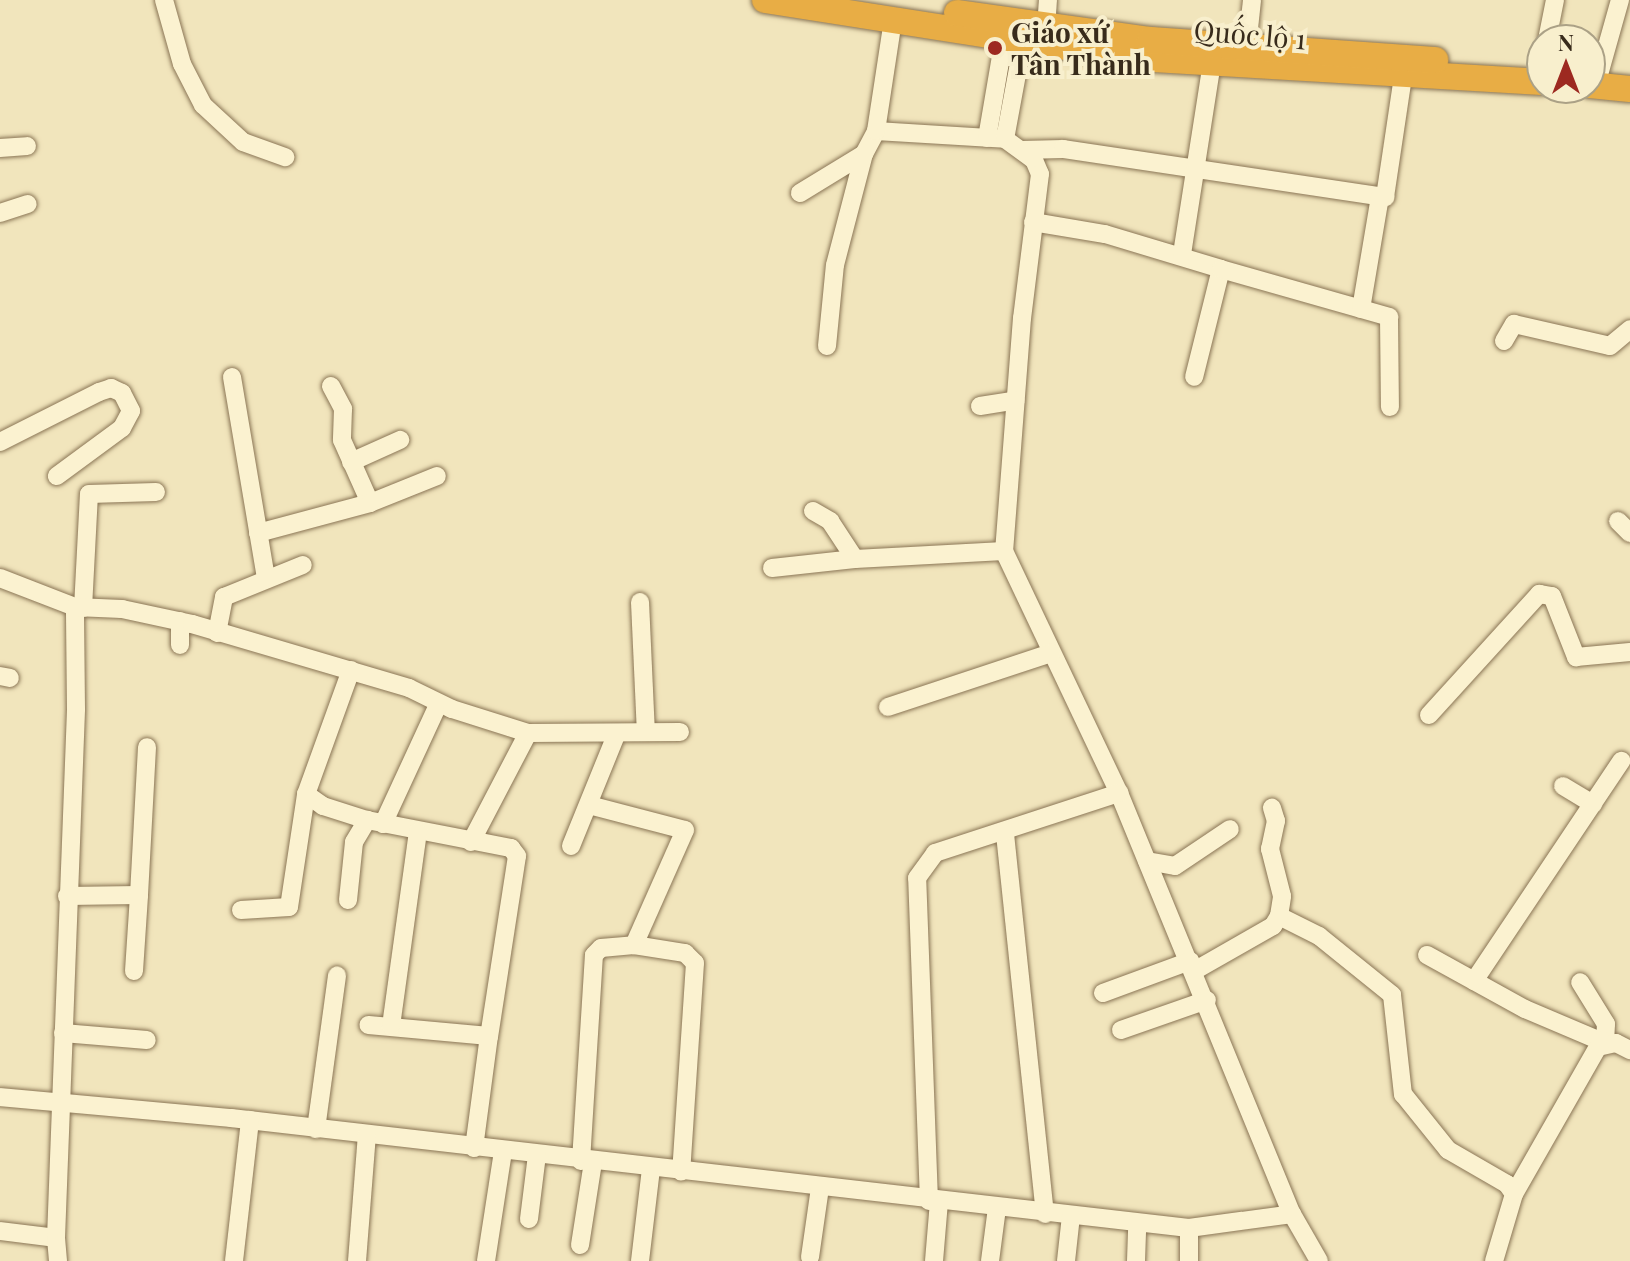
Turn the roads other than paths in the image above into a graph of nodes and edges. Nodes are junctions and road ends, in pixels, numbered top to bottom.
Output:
1 (164, 0) edge
2 (765, 0) edge
3 (873, 0) edge
4 (1048, 0) edge
5 (1252, 0) edge
6 (1555, 0) edge
7 (1620, 0) edge
8 (893, 20) junction
9 (1550, 24) edge
10 (1046, 28) junction
11 (1606, 39) edge
12 (1013, 41) junction
13 (1247, 47) junction
14 (1212, 63) junction
15 (1526, 66) edge
16 (1630, 73) edge
17 (1606, 75) edge
18 (1403, 76) junction
19 (1526, 81) edge
20 (1606, 81) edge
21 (1630, 89) edge
22 (876, 131) junction
23 (996, 138) junction
24 (27, 146) dead end
25 (0, 148) edge
26 (1022, 150) junction
27 (864, 154) junction
28 (285, 157) dead end
29 (1197, 169) junction
30 (800, 193) dead end
31 (1380, 197) junction
32 (28, 204) dead end
33 (0, 213) edge
34 (1033, 222) junction
35 (1182, 254) junction
36 (1221, 269) junction
37 (1361, 309) junction
38 (1630, 329) edge
39 (1504, 341) dead end
40 (827, 346) dead end
41 (232, 377) dead end
42 (1194, 377) dead end
43 (331, 386) dead end
44 (1016, 400) junction
45 (980, 406) dead end
46 (1390, 407) dead end
47 (400, 440) dead end
48 (0, 442) edge
49 (351, 462) junction
50 (57, 476) dead end
51 (437, 476) dead end
52 (156, 492) dead end
53 (370, 503) junction
54 (813, 511) dead end
55 (258, 533) junction
56 (1004, 551) junction
57 (855, 559) junction
58 (303, 565) dead end
59 (772, 568) dead end
60 (0, 578) edge
61 (266, 579) junction
62 (640, 602) dead end
63 (79, 607) junction
64 (180, 621) junction
65 (217, 633) junction
66 (180, 645) dead end
67 (1630, 652) edge
68 (1051, 653) junction
69 (351, 670) junction
70 (439, 703) junction
71 (888, 707) dead end
72 (1429, 715) dead end
73 (646, 732) junction
74 (680, 732) dead end
75 (528, 733) junction
76 (616, 735) junction
77 (147, 747) dead end
78 (1621, 761) dead end
79 (1563, 786) dead end
80 (1119, 793) junction
81 (306, 794) junction
82 (1593, 804) junction
83 (589, 805) junction
84 (1272, 808) dead end
85 (375, 822) junction
86 (1230, 829) dead end
87 (418, 832) junction
88 (1005, 834) junction
89 (471, 842) junction
90 (571, 846) dead end
91 (1147, 861) junction
92 (139, 895) junction
93 (67, 896) junction
94 (348, 900) dead end
95 (241, 910) dead end
96 (1279, 916) junction
97 (634, 945) junction
98 (1427, 955) dead end
99 (1192, 966) junction
100 (134, 971) dead end
101 (337, 975) dead end
102 (1474, 981) junction
103 (1580, 982) dead end
104 (1103, 993) dead end
105 (1207, 1000) junction
106 (368, 1025) dead end
107 (391, 1026) junction
108 (1121, 1030) dead end
109 (63, 1033) junction
110 (489, 1036) junction
111 (1605, 1036) junction
112 (1630, 1036) edge
113 (147, 1040) dead end
114 (1630, 1050) edge
115 (0, 1097) edge
116 (61, 1105) junction
117 (250, 1120) junction
118 (316, 1129) junction
119 (367, 1135) junction
120 (474, 1148) junction
121 (503, 1151) junction
122 (537, 1155) junction
123 (587, 1161) junction
124 (651, 1169) junction
125 (681, 1172) junction
126 (820, 1188) junction
127 (1514, 1194) junction
128 (934, 1202) junction
129 (997, 1208) junction
130 (1045, 1214) junction
131 (1292, 1214) junction
132 (1071, 1216) junction
133 (529, 1219) dead end
134 (1137, 1223) junction
135 (1189, 1228) junction
136 (0, 1231) edge
137 (56, 1238) junction
138 (580, 1245) dead end
139 (810, 1257) dead end
140 (58, 1261) edge
141 (234, 1261) edge
142 (357, 1261) edge
143 (486, 1261) edge
144 (640, 1261) edge
145 (934, 1261) edge
146 (990, 1261) edge
147 (1066, 1261) edge
148 (1136, 1261) edge
149 (1189, 1261) edge
150 (1319, 1261) edge
151 (1494, 1261) edge

1 - 28 street
2 - 8 highway, Quốc lộ 1
3 - 10 highway, Quốc lộ 1
4 - 10 street
5 - 13 street
6 - 9 street
7 - 11 street
8 - 12 highway, Quốc lộ 1
8 - 22 street
10 - 13 highway, Quốc lộ 1
12 - 14 highway, Quốc lộ 1
12 - 23 street
13 - 15 highway, Quốc lộ 1
14 - 18 highway, Quốc lộ 1
14 - 29 street
16 - 17 highway
18 - 19 highway, Quốc lộ 1
18 - 31 street
20 - 21 highway
22 - 23 street
22 - 27 street
23 - 26 street
24 - 25 street
26 - 29 street
26 - 34 street
27 - 30 street
27 - 40 street
29 - 31 street
29 - 35 street
31 - 37 street
32 - 33 street
34 - 35 street
34 - 44 street
35 - 36 street
36 - 37 street
36 - 42 street
37 - 46 street
38 - 39 street
41 - 55 street
43 - 49 street
44 - 45 street
44 - 56 street
47 - 49 street
48 - 50 street
49 - 53 street
51 - 53 street
52 - 63 street
53 - 55 street
54 - 57 street
55 - 61 street
56 - 57 street
56 - 68 street
57 - 59 street
58 - 61 street
60 - 63 street
61 - 65 street
62 - 73 street
63 - 64 street
63 - 93 street
64 - 65 street
64 - 66 street
65 - 69 street
67 - 72 street
68 - 71 street
68 - 80 street
69 - 70 street
69 - 81 street
70 - 75 street
70 - 85 street
73 - 74 street
73 - 76 street
75 - 76 street
75 - 89 street
76 - 83 street
77 - 92 street
78 - 82 street
79 - 82 street
80 - 88 street
80 - 91 street
81 - 85 street
81 - 95 street
82 - 102 street
83 - 90 street
83 - 97 street
84 - 96 street
85 - 87 street
85 - 94 street
86 - 91 street
87 - 89 street
87 - 107 street
88 - 128 street
88 - 130 street
89 - 110 street
91 - 99 street
92 - 93 street
92 - 100 street
93 - 109 street
96 - 99 street
96 - 127 street
97 - 123 street
97 - 125 street
98 - 102 street
99 - 104 street
99 - 105 street
101 - 118 street
102 - 111 street
103 - 111 street
105 - 108 street
105 - 131 street
106 - 107 street
107 - 110 street
109 - 113 street
109 - 116 street
110 - 120 street
111 - 112 street
111 - 114 street
111 - 127 street
115 - 116 street
116 - 117 street
116 - 137 street
117 - 118 street
117 - 141 street
118 - 119 street
119 - 120 street
119 - 142 street
120 - 121 street
121 - 122 street
121 - 143 street
122 - 123 street
122 - 133 street
123 - 124 street
123 - 138 street
124 - 125 street
124 - 144 street
125 - 126 street
126 - 128 street
126 - 139 street
127 - 151 street
128 - 129 street
128 - 145 street
129 - 130 street
129 - 146 street
130 - 132 street
131 - 135 street
131 - 150 street
132 - 134 street
132 - 147 street
134 - 135 street
134 - 148 street
135 - 149 street
136 - 137 street
137 - 140 street

